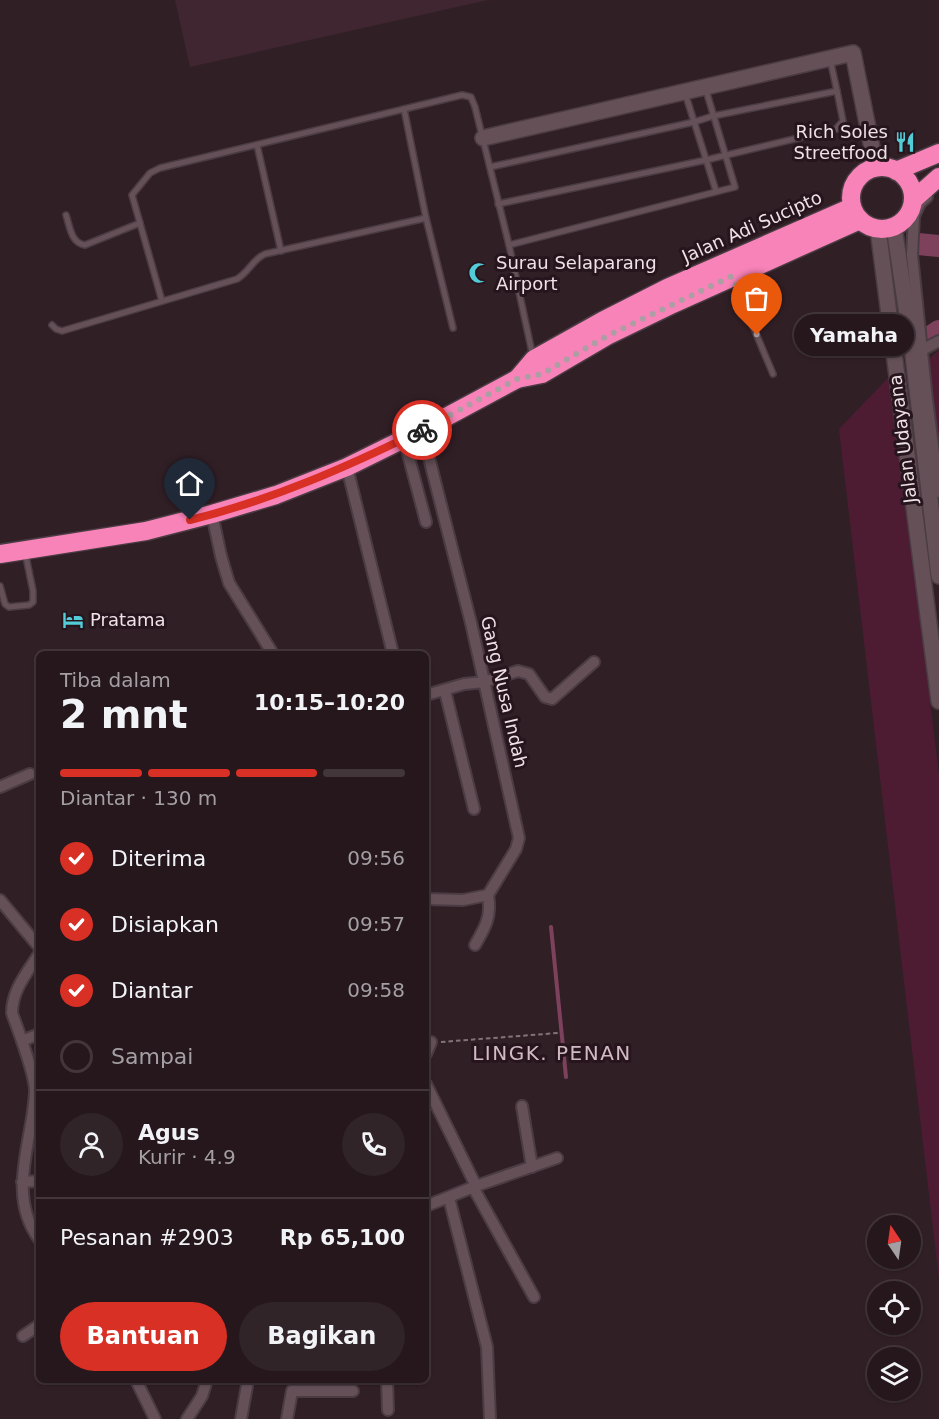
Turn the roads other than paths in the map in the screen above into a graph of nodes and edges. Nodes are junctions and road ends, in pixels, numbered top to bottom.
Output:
1 (830, 57) junction
2 (705, 86) junction
3 (684, 91) junction
4 (837, 91) junction
5 (404, 109) junction
6 (714, 116) junction
7 (694, 122) junction
8 (483, 138) junction
9 (257, 145) junction
10 (939, 153) edge
11 (725, 155) junction
12 (706, 160) junction
13 (490, 167) junction
14 (876, 168) junction
15 (896, 171) junction
16 (939, 177) edge
17 (939, 188) edge
18 (716, 191) junction
19 (913, 200) junction
20 (498, 204) junction
21 (856, 213) junction
22 (66, 215) dead end
23 (426, 218) junction
24 (140, 223) junction
25 (886, 228) junction
26 (509, 244) junction
27 (281, 251) junction
28 (732, 276) junction
29 (162, 301) junction
30 (52, 325) dead end
31 (453, 328) dead end
32 (939, 341) edge
33 (917, 352) junction
34 (538, 367) junction
35 (773, 374) dead end
36 (422, 430) junction
37 (404, 439) junction
38 (349, 474) junction
39 (939, 492) edge
40 (212, 514) junction
41 (426, 522) dead end
42 (24, 550) junction
43 (0, 554) edge
44 (939, 576) edge
45 (0, 586) edge
46 (271, 651) edge
47 (392, 651) edge
48 (594, 662) dead end
49 (484, 682) junction
50 (444, 691) junction
51 (429, 694) edge
52 (939, 701) edge
53 (30, 774) dead end
54 (0, 787) edge
55 (474, 809) dead end
56 (488, 895) junction
57 (429, 899) edge
58 (2, 904) edge
59 (36, 944) edge
60 (475, 945) dead end
61 (36, 959) edge
62 (36, 1035) edge
63 (22, 1041) junction
64 (431, 1042) road end
65 (429, 1047) edge
66 (429, 1090) edge
67 (522, 1106) dead end
68 (556, 1158) dead end
69 (532, 1167) junction
70 (36, 1181) edge
71 (22, 1182) junction
72 (475, 1186) junction
73 (449, 1198) junction
74 (429, 1205) edge
75 (36, 1234) edge
76 (534, 1297) dead end
77 (36, 1327) edge
78 (23, 1336) dead end
79 (137, 1383) edge
80 (206, 1383) edge
81 (247, 1383) edge
82 (387, 1383) edge
83 (293, 1385) edge
84 (353, 1391) dead end
85 (388, 1410) dead end
86 (155, 1419) edge
87 (187, 1419) edge
88 (241, 1419) edge
89 (287, 1419) edge
90 (490, 1419) edge

1 - 2 main road
1 - 4 lane
1 - 14 main road
2 - 3 main road
2 - 6 lane
3 - 7 lane
3 - 8 main road
4 - 6 lane
4 - 11 lane
5 - 8 lane
5 - 9 lane
5 - 23 lane
6 - 7 lane
6 - 11 lane
7 - 12 lane
7 - 13 lane
8 - 13 lane
9 - 24 lane
9 - 27 lane
10 - 15 highway
11 - 12 lane
11 - 18 lane
12 - 18 lane
12 - 20 lane
13 - 20 lane
14 - 15 highway
14 - 21 highway
15 - 19 highway
16 - 19 highway
17 - 33 street
18 - 26 lane
19 - 25 highway
20 - 26 lane
21 - 25 highway
21 - 28 highway, Jalan Adi Sucipto
21 - 34 highway, Jalan Adi Sucipto
22 - 24 lane
23 - 27 lane
23 - 31 lane
24 - 29 lane
25 - 33 main road, Jalan Udayana
25 - 52 main road, Jalan Udayana
26 - 34 lane
27 - 29 lane
28 - 34 highway, Jalan Adi Sucipto
28 - 35 lane
29 - 30 lane
32 - 33 street
33 - 39 street
33 - 44 main road, Jalan Udayana
34 - 36 highway, Jalan Adi Sucipto
36 - 37 highway, Jalan Adi Sucipto
36 - 49 street, Gang Nusa Indah
37 - 38 highway, Jalan Adi Sucipto
37 - 41 street
38 - 40 highway, Jalan Adi Sucipto
38 - 47 street
40 - 42 highway, Jalan Adi Sucipto
40 - 46 street
42 - 43 highway, Jalan Adi Sucipto
42 - 45 lane
48 - 49 street
49 - 50 street
49 - 56 street, Gang Nusa Indah
50 - 51 street
50 - 55 street
53 - 54 street
56 - 57 street
56 - 60 street
58 - 59 street
61 - 63 street
62 - 63 street
63 - 71 street
64 - 65 street
66 - 72 street
67 - 69 street
68 - 69 street
69 - 72 street
70 - 71 street
71 - 75 street
72 - 73 street
72 - 76 street
73 - 74 street
73 - 90 street
77 - 78 street
79 - 86 street
80 - 87 street
81 - 88 street
82 - 85 street
83 - 84 street
83 - 89 street

